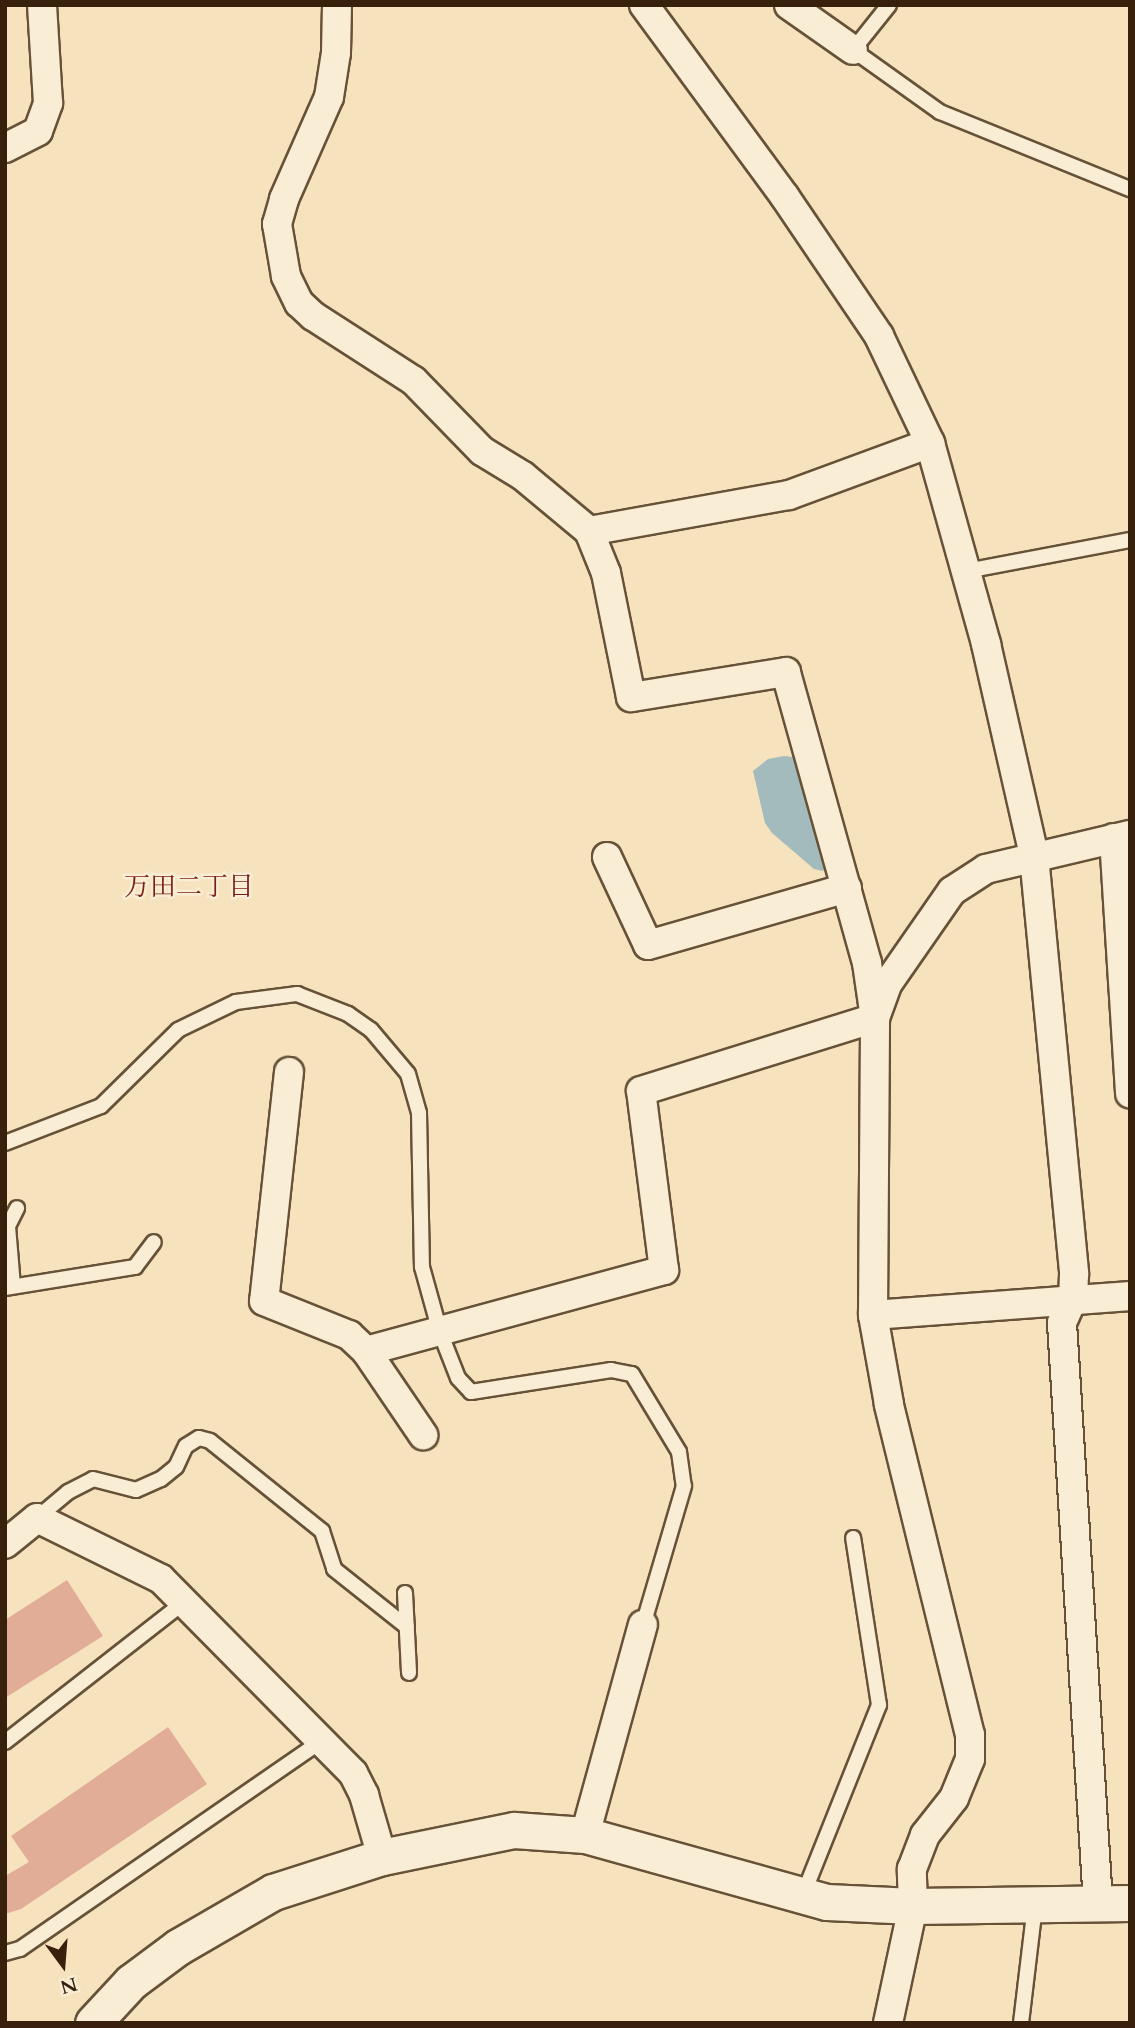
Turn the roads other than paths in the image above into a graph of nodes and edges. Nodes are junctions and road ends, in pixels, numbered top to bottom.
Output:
1 (42, 5) edge
2 (337, 5) edge
3 (644, 5) edge
4 (789, 5) edge
5 (889, 5) edge
6 (853, 50) junction
7 (5, 148) edge
8 (1130, 189) edge
9 (930, 443) junction
10 (589, 531) junction
11 (1130, 540) edge
12 (967, 571) junction
13 (1122, 837) edge
14 (1034, 856) junction
15 (607, 857) dead end
16 (847, 888) junction
17 (876, 1018) junction
18 (289, 1072) dead end
19 (1130, 1093) edge
20 (5, 1143) edge
21 (16, 1208) dead end
22 (154, 1242) dead end
23 (9, 1287) edge
24 (1130, 1296) edge
25 (1073, 1298) junction
26 (873, 1315) junction
27 (440, 1332) junction
28 (366, 1350) junction
29 (424, 1435) dead end
30 (37, 1518) junction
31 (853, 1538) dead end
32 (5, 1544) edge
33 (405, 1593) dead end
34 (184, 1602) junction
35 (643, 1625) joint
36 (407, 1627) junction
37 (409, 1673) dead end
38 (322, 1741) junction
39 (5, 1742) edge
40 (585, 1835) junction
41 (382, 1857) junction
42 (803, 1895) junction
43 (1114, 1904) edge
44 (1035, 1905) junction
45 (913, 1906) junction
46 (5, 1953) edge
47 (93, 2023) edge
48 (888, 2023) edge
49 (1021, 2023) edge

1 - 7 street
2 - 10 street
3 - 9 street
4 - 6 street
5 - 6 lane
6 - 8 lane
9 - 10 street
9 - 12 street
10 - 16 street
11 - 12 lane
12 - 14 street
13 - 14 street
13 - 19 street
14 - 17 street
14 - 25 street
15 - 16 street
16 - 17 street
17 - 26 street
17 - 27 street
18 - 28 street
20 - 27 lane
21 - 23 lane
22 - 23 lane
24 - 25 street
25 - 26 street
25 - 43 street
26 - 45 street
27 - 28 street
27 - 35 lane
28 - 29 street
30 - 32 street
30 - 34 street
30 - 36 lane
31 - 42 lane
33 - 36 lane
34 - 38 street
34 - 39 lane
35 - 40 street
36 - 37 lane
38 - 41 street
38 - 46 lane
40 - 41 street
40 - 42 street
41 - 47 street
42 - 45 street
43 - 44 street
44 - 45 street
44 - 49 lane
45 - 48 street

